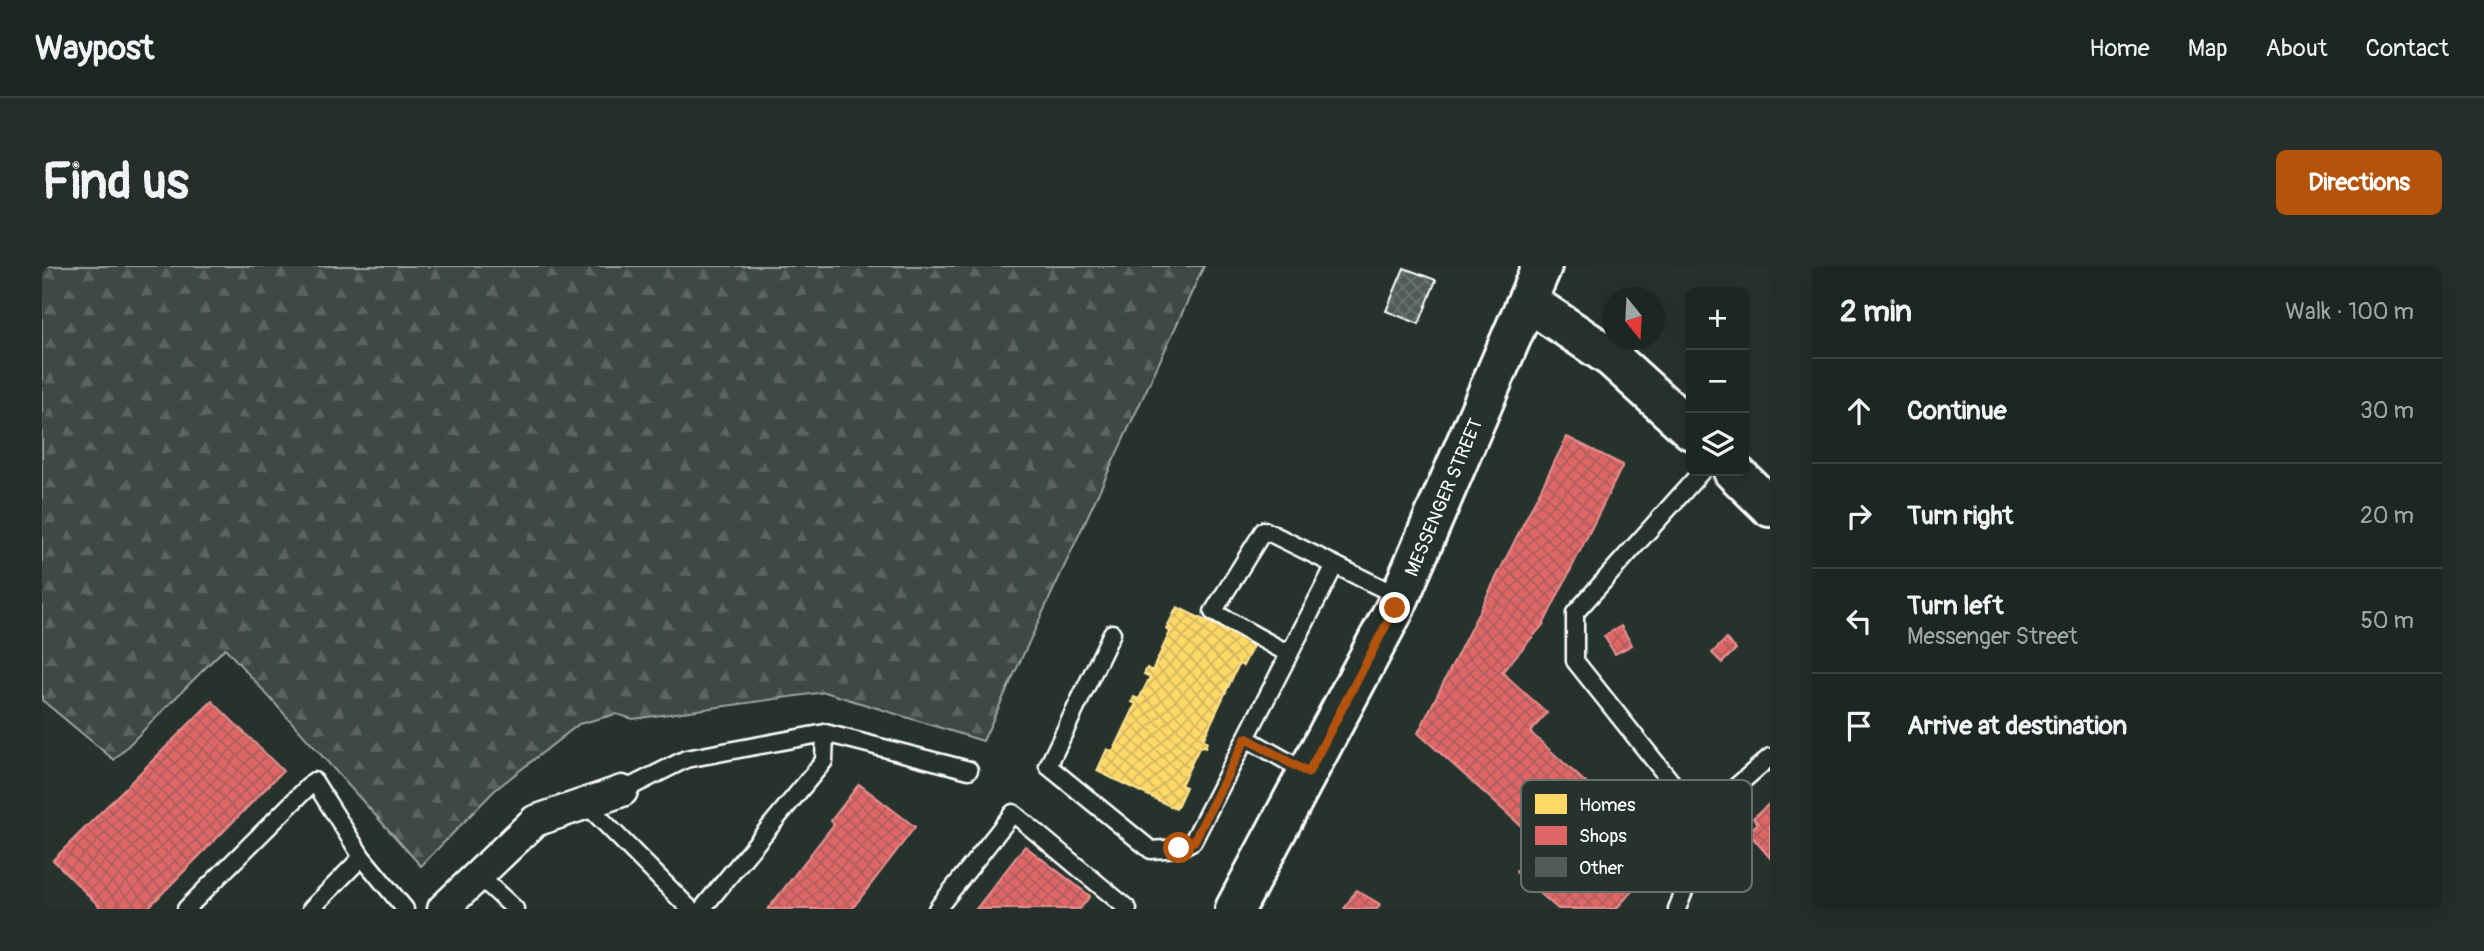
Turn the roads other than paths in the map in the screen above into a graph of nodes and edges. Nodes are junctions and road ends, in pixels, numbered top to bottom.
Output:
1 (1542, 266) edge
2 (1527, 301) junction
3 (1686, 425) edge
4 (1698, 476) edge
5 (1738, 476) edge
6 (1770, 507) edge
7 (1335, 565) junction
8 (1400, 597) junction
9 (1112, 633) dead end
10 (1289, 654) junction
11 (825, 733) junction
12 (1246, 738) junction
13 (1770, 757) edge
14 (969, 771) dead end
15 (1308, 773) junction
16 (1670, 780) edge
17 (1744, 780) edge
18 (622, 791) joint
19 (586, 804) junction
20 (362, 857) junction
21 (478, 875) junction
22 (1684, 892) edge
23 (186, 909) edge
24 (311, 909) edge
25 (405, 909) edge
26 (443, 909) edge
27 (515, 909) edge
28 (690, 909) edge
29 (702, 909) edge
30 (937, 909) edge
31 (1128, 909) edge
32 (1235, 909) edge
33 (1677, 909) edge

1 - 2 main road, MESSENGER STREET
2 - 3 main road
2 - 8 main road, MESSENGER STREET
4 - 16 lane
5 - 6 main road
7 - 8 lane
7 - 10 lane
7 - 10 lane
8 - 15 main road, MESSENGER STREET
9 - 12 lane
10 - 12 lane
11 - 14 lane
11 - 18 lane
11 - 29 lane
12 - 15 lane
13 - 17 lane
15 - 32 main road, MESSENGER STREET
18 - 19 street
19 - 21 street
19 - 28 lane
20 - 23 lane
20 - 24 lane
20 - 25 lane
21 - 26 street
21 - 27 lane
22 - 33 lane
30 - 31 lane

